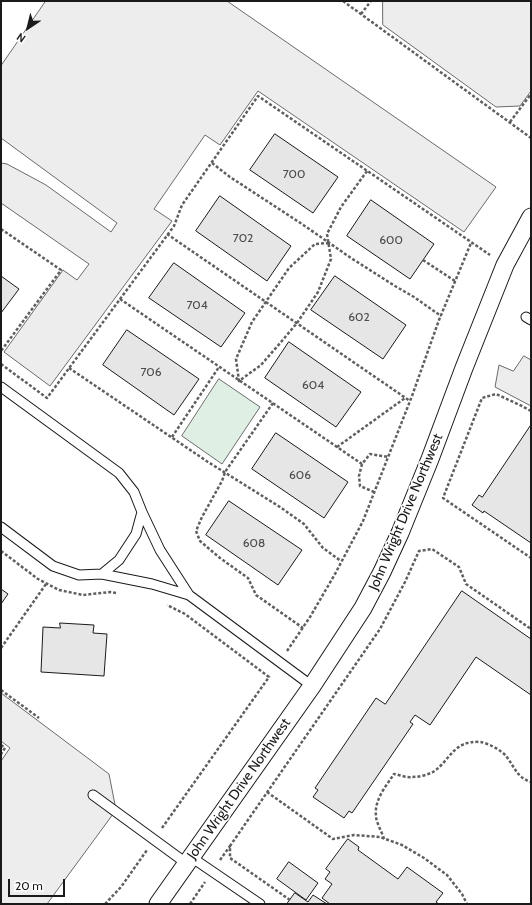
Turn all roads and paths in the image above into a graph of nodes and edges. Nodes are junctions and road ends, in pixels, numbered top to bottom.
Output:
1 (343, 1) edge
2 (371, 1) edge
3 (361, 14) junction
4 (531, 94) edge
5 (510, 122) junction
6 (531, 138) edge
7 (212, 163) junction
8 (367, 171) junction
9 (531, 217) edge
10 (1, 228) edge
11 (167, 234) junction
12 (329, 243) junction
13 (471, 243) junction
14 (423, 260) dead end
15 (505, 265) junction
16 (455, 282) junction
17 (119, 299) junction
18 (266, 302) junction
19 (441, 316) junction
20 (297, 323) junction
21 (1, 351) edge
22 (1, 364) edge
23 (219, 367) junction
24 (69, 368) junction
25 (239, 381) junction
26 (1, 387) edge
27 (405, 398) junction
28 (410, 401) junction
29 (273, 404) junction
30 (531, 411) edge
31 (172, 437) junction
32 (337, 447) junction
33 (388, 457) junction
34 (362, 464) junction
35 (225, 472) junction
36 (374, 492) junction
37 (142, 512) junction
38 (1, 527) edge
39 (1, 551) edge
40 (531, 558) edge
41 (342, 561) junction
42 (102, 574) junction
43 (46, 584) junction
44 (117, 593) dead end
45 (189, 595) junction
46 (163, 603) dead end
47 (303, 628) junction
48 (531, 629) edge
49 (1, 648) edge
50 (280, 662) junction
51 (269, 677) junction
52 (312, 686) junction
53 (1, 690) edge
54 (39, 718) dead end
55 (1, 745) edge
56 (1, 754) edge
57 (531, 782) edge
58 (267, 792) junction
59 (93, 795) dead end
60 (384, 839) junction
61 (154, 840) junction
62 (189, 860) junction
63 (290, 900) dead end
64 (105, 904) edge
65 (158, 904) edge
66 (260, 904) edge
67 (467, 904) edge

1 - 3 path
2 - 3 path
3 - 5 path
4 - 5 path
5 - 6 path
7 - 8 path
7 - 11 path
7 - 12 path
8 - 12 path
8 - 13 path
9 - 15 street, John Wright Drive Northwest
10 - 21 path
11 - 17 path
11 - 18 path
12 - 18 path
12 - 19 path
12 - 20 path
13 - 15 path
13 - 16 path
14 - 16 path
15 - 52 street, John Wright Drive Northwest
16 - 19 path
17 - 23 path
17 - 24 path
18 - 20 path
18 - 25 path
19 - 28 path
20 - 25 path
20 - 27 path
22 - 24 path
23 - 25 path
23 - 31 path
24 - 31 path
25 - 29 path
26 - 37 lane
27 - 28 path
27 - 32 path
28 - 33 path
29 - 32 path
29 - 35 path
30 - 40 path
31 - 35 path
32 - 34 path
33 - 34 path
33 - 36 path
34 - 36 path
35 - 41 path
35 - 47 path
36 - 41 path
37 - 42 lane
37 - 45 lane
38 - 42 lane
39 - 43 path
41 - 47 path
42 - 45 lane
43 - 44 path
43 - 49 path
45 - 50 lane
46 - 51 path
47 - 50 path
48 - 58 path
50 - 51 path
50 - 52 lane
51 - 61 path
52 - 62 street, John Wright Drive Northwest
53 - 54 path
55 - 56 path
57 - 60 path
58 - 60 path
58 - 63 path
59 - 61 lane
60 - 67 path
61 - 62 lane
61 - 64 path
62 - 65 street, John Wright Drive Northwest
62 - 66 lane

